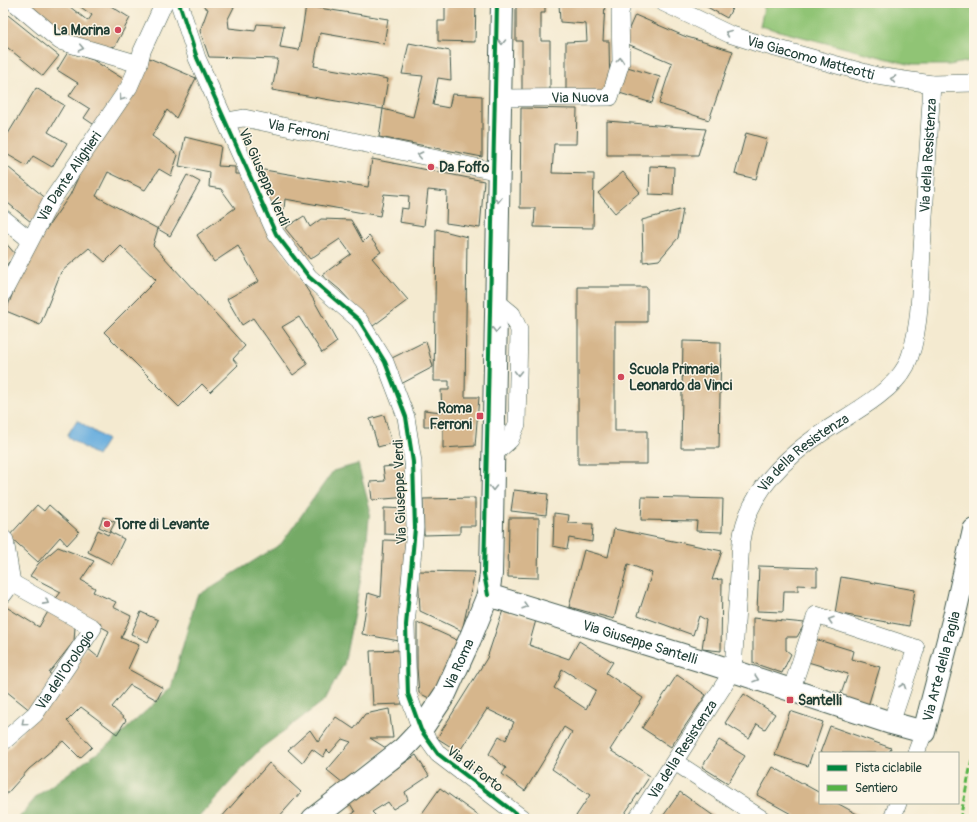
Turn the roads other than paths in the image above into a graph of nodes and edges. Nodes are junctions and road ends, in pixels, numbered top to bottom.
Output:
1 (15, 3) edge
2 (164, 3) edge
3 (179, 3) edge
4 (502, 3) edge
5 (623, 3) edge
6 (664, 3) edge
7 (140, 64) junction
8 (932, 84) junction
9 (971, 84) edge
10 (500, 98) junction
11 (227, 121) junction
12 (499, 172) junction
13 (3, 218) edge
14 (30, 240) junction
15 (3, 293) edge
16 (974, 530) edge
17 (4, 539) edge
18 (8, 589) edge
19 (488, 595) junction
20 (733, 671) junction
21 (791, 690) junction
22 (891, 723) junction
23 (421, 730) junction
24 (924, 732) junction
25 (3, 742) edge
26 (916, 752) edge
27 (675, 762) junction
28 (898, 804) edge
29 (313, 819) edge
30 (523, 819) edge
31 (637, 819) edge
32 (762, 819) edge
33 (892, 819) edge

1 -> 7 street
2 - 7 street, Via Dante Alighieri
3 - 11 street, Via Giuseppe Verdi
4 -> 10 main road, Via Roma
10 -> 5 street, Via Nuova
8 -> 6 street, Via Giacomo Matteotti
7 -> 14 street, Via Dante Alighieri
8 - 9 street, Via Giacomo Matteotti
8 - 20 street, Via della Resistenza
10 - 12 main road, Via Roma
12 -> 11 street, Via Ferroni
11 - 23 street, Via Giuseppe Verdi
12 -> 19 main road, Via Roma
13 - 14 street
14 - 15 street, Via Dante Alighieri
16 - 24 main road, Via Arte della Paglia
17 - 18 street
18 -> 25 street, Via dell'Orologio
19 -> 20 main road, Via Giuseppe Santelli
19 - 23 main road, Via Roma
20 -> 21 main road, Via Giuseppe Santelli
20 - 27 street, Via della Resistenza
21 - 22 main road, Via Giuseppe Santelli
22 -> 21 street
22 - 24 main road, Via Giuseppe Santelli
23 - 29 main road, Via Roma
23 - 30 street, Via di Porto
24 - 26 street
27 - 31 street, Via della Resistenza
27 - 32 street
28 - 33 street

